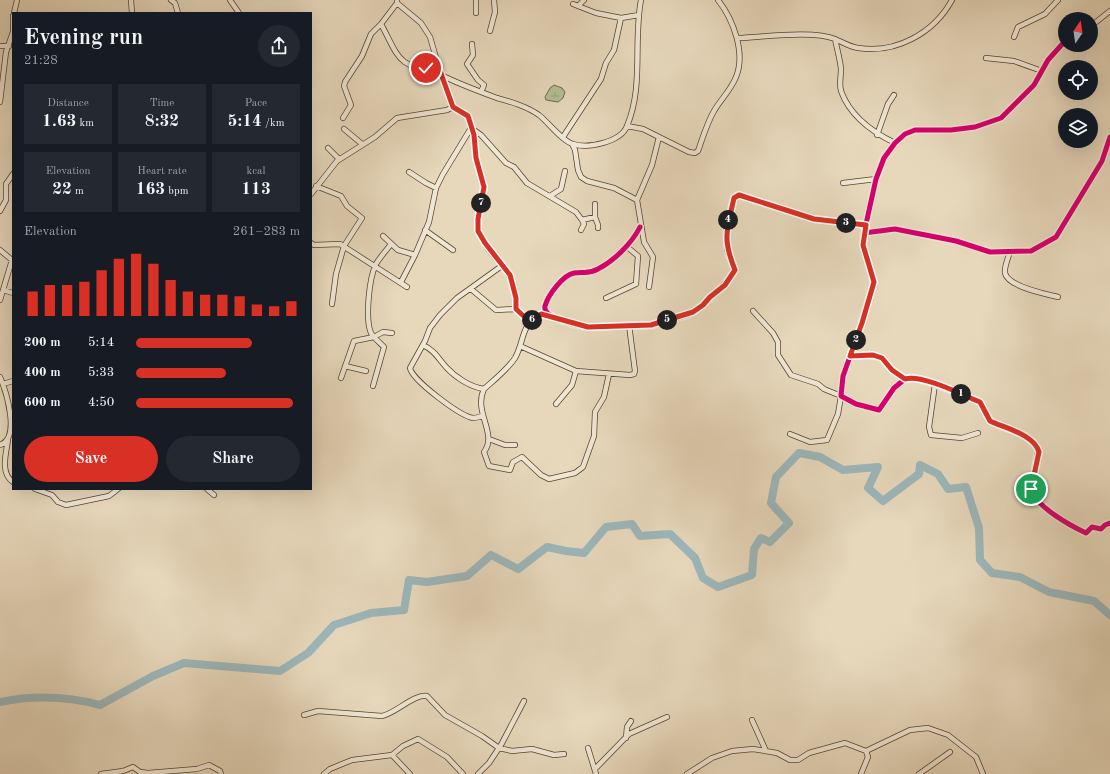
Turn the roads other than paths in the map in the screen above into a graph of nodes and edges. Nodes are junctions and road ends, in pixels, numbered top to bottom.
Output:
1 (17, 0) edge
2 (131, 0) edge
3 (171, 0) edge
4 (230, 0) edge
5 (476, 0) edge
6 (494, 0) edge
7 (584, 0) edge
8 (641, 0) edge
9 (718, 0) edge
10 (952, 0) edge
11 (1058, 0) edge
12 (397, 1) edge
13 (14, 12) edge
14 (132, 12) edge
15 (178, 12) edge
16 (239, 12) edge
17 (1110, 12) edge
18 (476, 13) dead end
19 (639, 15) junction
20 (621, 18) junction
21 (1098, 21) edge
22 (381, 24) junction
23 (490, 31) dead end
24 (12, 36) edge
25 (1014, 37) dead end
26 (739, 38) junction
27 (835, 39) junction
28 (472, 44) dead end
29 (0, 46) edge
30 (9, 46) junction
31 (1058, 49) edge
32 (986, 58) dead end
33 (439, 68) junction
34 (1042, 71) junction
35 (441, 74) junction
36 (481, 92) junction
37 (894, 95) dead end
38 (0, 102) edge
39 (453, 107) junction
40 (343, 118) dead end
41 (627, 126) junction
42 (471, 128) junction
43 (344, 129) dead end
44 (877, 134) junction
45 (562, 137) junction
46 (659, 137) junction
47 (1110, 137) edge
48 (896, 143) junction
49 (362, 144) junction
50 (572, 144) junction
51 (328, 148) dead end
52 (339, 160) junction
53 (565, 171) dead end
54 (408, 172) dead end
55 (12, 175) edge
56 (876, 179) junction
57 (843, 183) dead end
58 (316, 186) junction
59 (436, 188) junction
60 (312, 192) edge
61 (550, 196) junction
62 (637, 200) junction
63 (595, 204) dead end
64 (0, 210) edge
65 (595, 217) junction
66 (582, 220) junction
67 (866, 225) junction
68 (640, 227) junction
69 (598, 228) dead end
70 (425, 230) junction
71 (581, 230) dead end
72 (864, 233) junction
73 (383, 236) dead end
74 (312, 243) edge
75 (391, 244) junction
76 (344, 246) junction
77 (626, 246) junction
78 (0, 250) edge
79 (453, 250) dead end
80 (1010, 252) junction
81 (415, 255) junction
82 (12, 260) edge
83 (503, 265) junction
84 (375, 266) junction
85 (401, 282) junction
86 (407, 287) dead end
87 (649, 287) dead end
88 (471, 289) junction
89 (3, 290) junction
90 (12, 293) edge
91 (1058, 297) dead end
92 (606, 298) dead end
93 (0, 300) edge
94 (332, 304) dead end
95 (516, 309) junction
96 (753, 311) dead end
97 (548, 315) junction
98 (530, 322) junction
99 (629, 325) junction
100 (392, 333) dead end
101 (374, 337) junction
102 (423, 345) junction
103 (520, 346) junction
104 (850, 356) junction
105 (345, 366) junction
106 (366, 371) dead end
107 (576, 371) junction
108 (609, 374) junction
109 (0, 377) edge
110 (341, 378) dead end
111 (905, 379) junction
112 (12, 381) edge
113 (3, 384) junction
114 (935, 384) junction
115 (373, 386) dead end
116 (484, 389) junction
117 (841, 396) junction
118 (556, 404) dead end
119 (11, 409) edge
120 (482, 416) junction
121 (978, 433) dead end
122 (790, 434) dead end
123 (9, 439) junction
124 (489, 439) junction
125 (0, 445) edge
126 (515, 445) dead end
127 (12, 481) edge
128 (38, 490) edge
129 (117, 490) edge
130 (207, 490) edge
131 (214, 495) dead end
132 (1110, 524) edge
133 (524, 701) dead end
134 (304, 715) dead end
135 (667, 717) dead end
136 (752, 720) dead end
137 (631, 721) dead end
138 (626, 738) junction
139 (499, 748) junction
140 (588, 748) dead end
141 (766, 751) junction
142 (866, 751) junction
143 (950, 752) dead end
144 (564, 754) dead end
145 (392, 755) junction
146 (596, 771) edge
147 (101, 774) edge
148 (221, 774) edge
149 (324, 774) edge
150 (410, 774) edge
151 (463, 774) edge
152 (478, 774) edge
153 (687, 774) edge
154 (861, 774) edge
155 (919, 774) edge
156 (983, 774) edge

1 - 13 street
2 - 14 street
3 - 15 street
4 - 16 street
5 - 18 street
6 - 23 street
7 - 20 street
8 - 19 street
9 - 26 street
10 - 27 street
11 - 25 street
12 - 22 street
12 - 33 street
17 - 21 street
19 - 20 street
19 - 41 street
20 - 45 street
22 - 33 street
22 - 40 street
24 - 30 street
26 - 27 street
26 - 46 street
27 - 44 street
28 - 36 street
29 - 30 street
30 - 38 street
31 - 34 street
32 - 34 street
33 - 35 street
34 - 48 street
35 - 36 street
35 - 39 street
36 - 45 street
37 - 44 street
39 - 42 street
39 - 49 street
41 - 46 street
41 - 50 street
42 - 59 street
42 - 61 street
42 - 83 street
43 - 49 street
44 - 48 street
45 - 50 street
46 - 62 street
47 - 80 street
48 - 56 street
49 - 52 street
50 - 62 street
51 - 52 street
52 - 58 street
53 - 61 street
54 - 59 street
55 - 64 street
56 - 57 street
56 - 67 street
58 - 60 street
58 - 76 street
59 - 70 street
61 - 66 street
62 - 68 street
63 - 65 street
65 - 66 street
65 - 69 street
66 - 71 street
67 - 72 street
67 - 99 street
68 - 77 street
68 - 87 street
70 - 79 street
70 - 81 street
72 - 80 street
72 - 104 street
73 - 75 street
74 - 76 street
75 - 81 street
75 - 84 street
76 - 84 street
76 - 94 street
77 - 92 street
77 - 97 street
78 - 82 street
80 - 91 street
81 - 85 street
82 - 89 street
83 - 88 street
83 - 95 street
84 - 85 street
84 - 101 street
85 - 86 street
88 - 95 street
88 - 102 street
89 - 90 street
89 - 93 street
95 - 98 street
96 - 117 street
97 - 98 street
97 - 99 street
98 - 103 street
99 - 108 street
100 - 101 street
101 - 105 street
101 - 115 street
102 - 116 street
102 - 120 street
103 - 107 street
103 - 116 street
104 - 111 street
104 - 117 street
105 - 106 street
105 - 110 street
107 - 108 street
107 - 118 street
108 - 124 street
109 - 113 street
111 - 114 street
111 - 117 street
112 - 113 street
113 - 119 street
114 - 121 street
114 - 132 street
116 - 120 street
117 - 122 street
119 - 123 street
120 - 124 street
123 - 125 street
123 - 127 street
124 - 126 street
128 - 129 street
130 - 131 street
133 - 139 street
134 - 139 street
135 - 138 street
136 - 141 street
137 - 138 street
138 - 146 street
139 - 144 street
139 - 152 street
140 - 146 street
141 - 142 street
141 - 153 street
142 - 154 street
142 - 156 street
143 - 155 street
145 - 149 street
145 - 150 street
145 - 151 street
147 - 148 street

